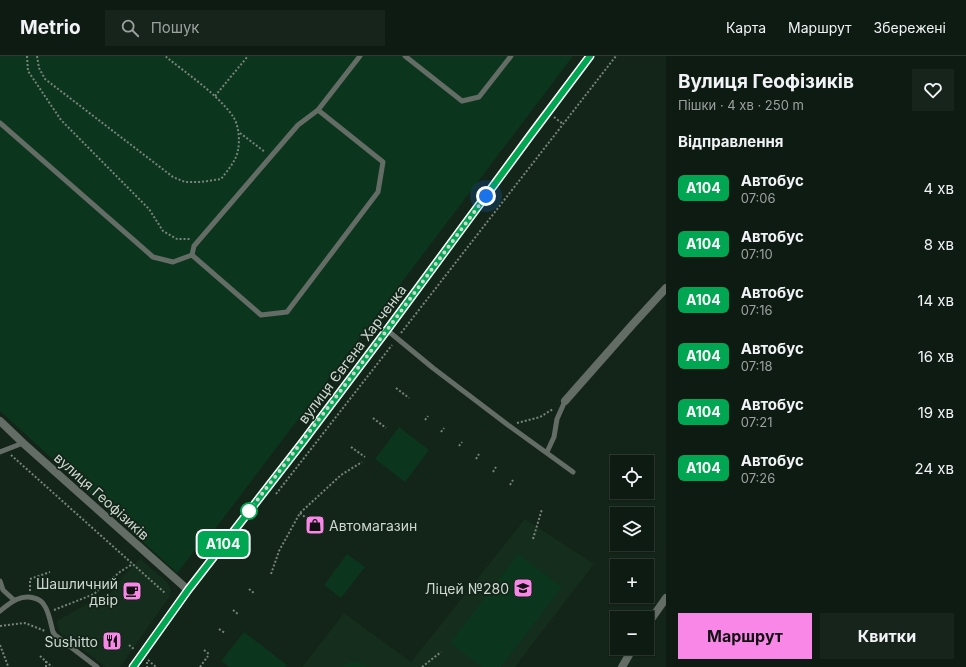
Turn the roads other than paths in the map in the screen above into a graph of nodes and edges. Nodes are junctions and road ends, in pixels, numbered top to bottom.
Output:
1 (360, 56) edge
2 (405, 56) edge
3 (511, 56) edge
4 (590, 56) edge
5 (318, 110) junction
6 (0, 123) edge
7 (192, 255) junction
8 (666, 288) edge
9 (387, 330) junction
10 (565, 401) joint
11 (0, 421) edge
12 (24, 443) junction
13 (3, 451) edge
14 (547, 452) junction
15 (573, 472) dead end
16 (0, 581) edge
17 (188, 590) junction
18 (666, 598) edge
19 (14, 600) junction
20 (0, 611) edge
21 (654, 615) edge
22 (630, 655) edge
23 (97, 667) edge
24 (133, 667) edge
25 (622, 667) edge

1 - 5 lane
2 - 3 lane
4 - 9 main road, вулиця Євгена Харченка
5 - 7 lane
5 - 7 lane
6 - 7 lane
8 - 10 street
9 - 14 lane
9 - 17 main road, вулиця Євгена Харченка
10 - 14 lane
11 - 12 street, вулиця Геофізиків
12 - 13 lane
12 - 17 street, вулиця Геофізиків
14 - 15 lane
16 - 19 lane
17 - 24 main road, вулиця Євгена Харченка
18 - 21 street
19 - 20 lane
19 - 23 lane
22 - 25 street

